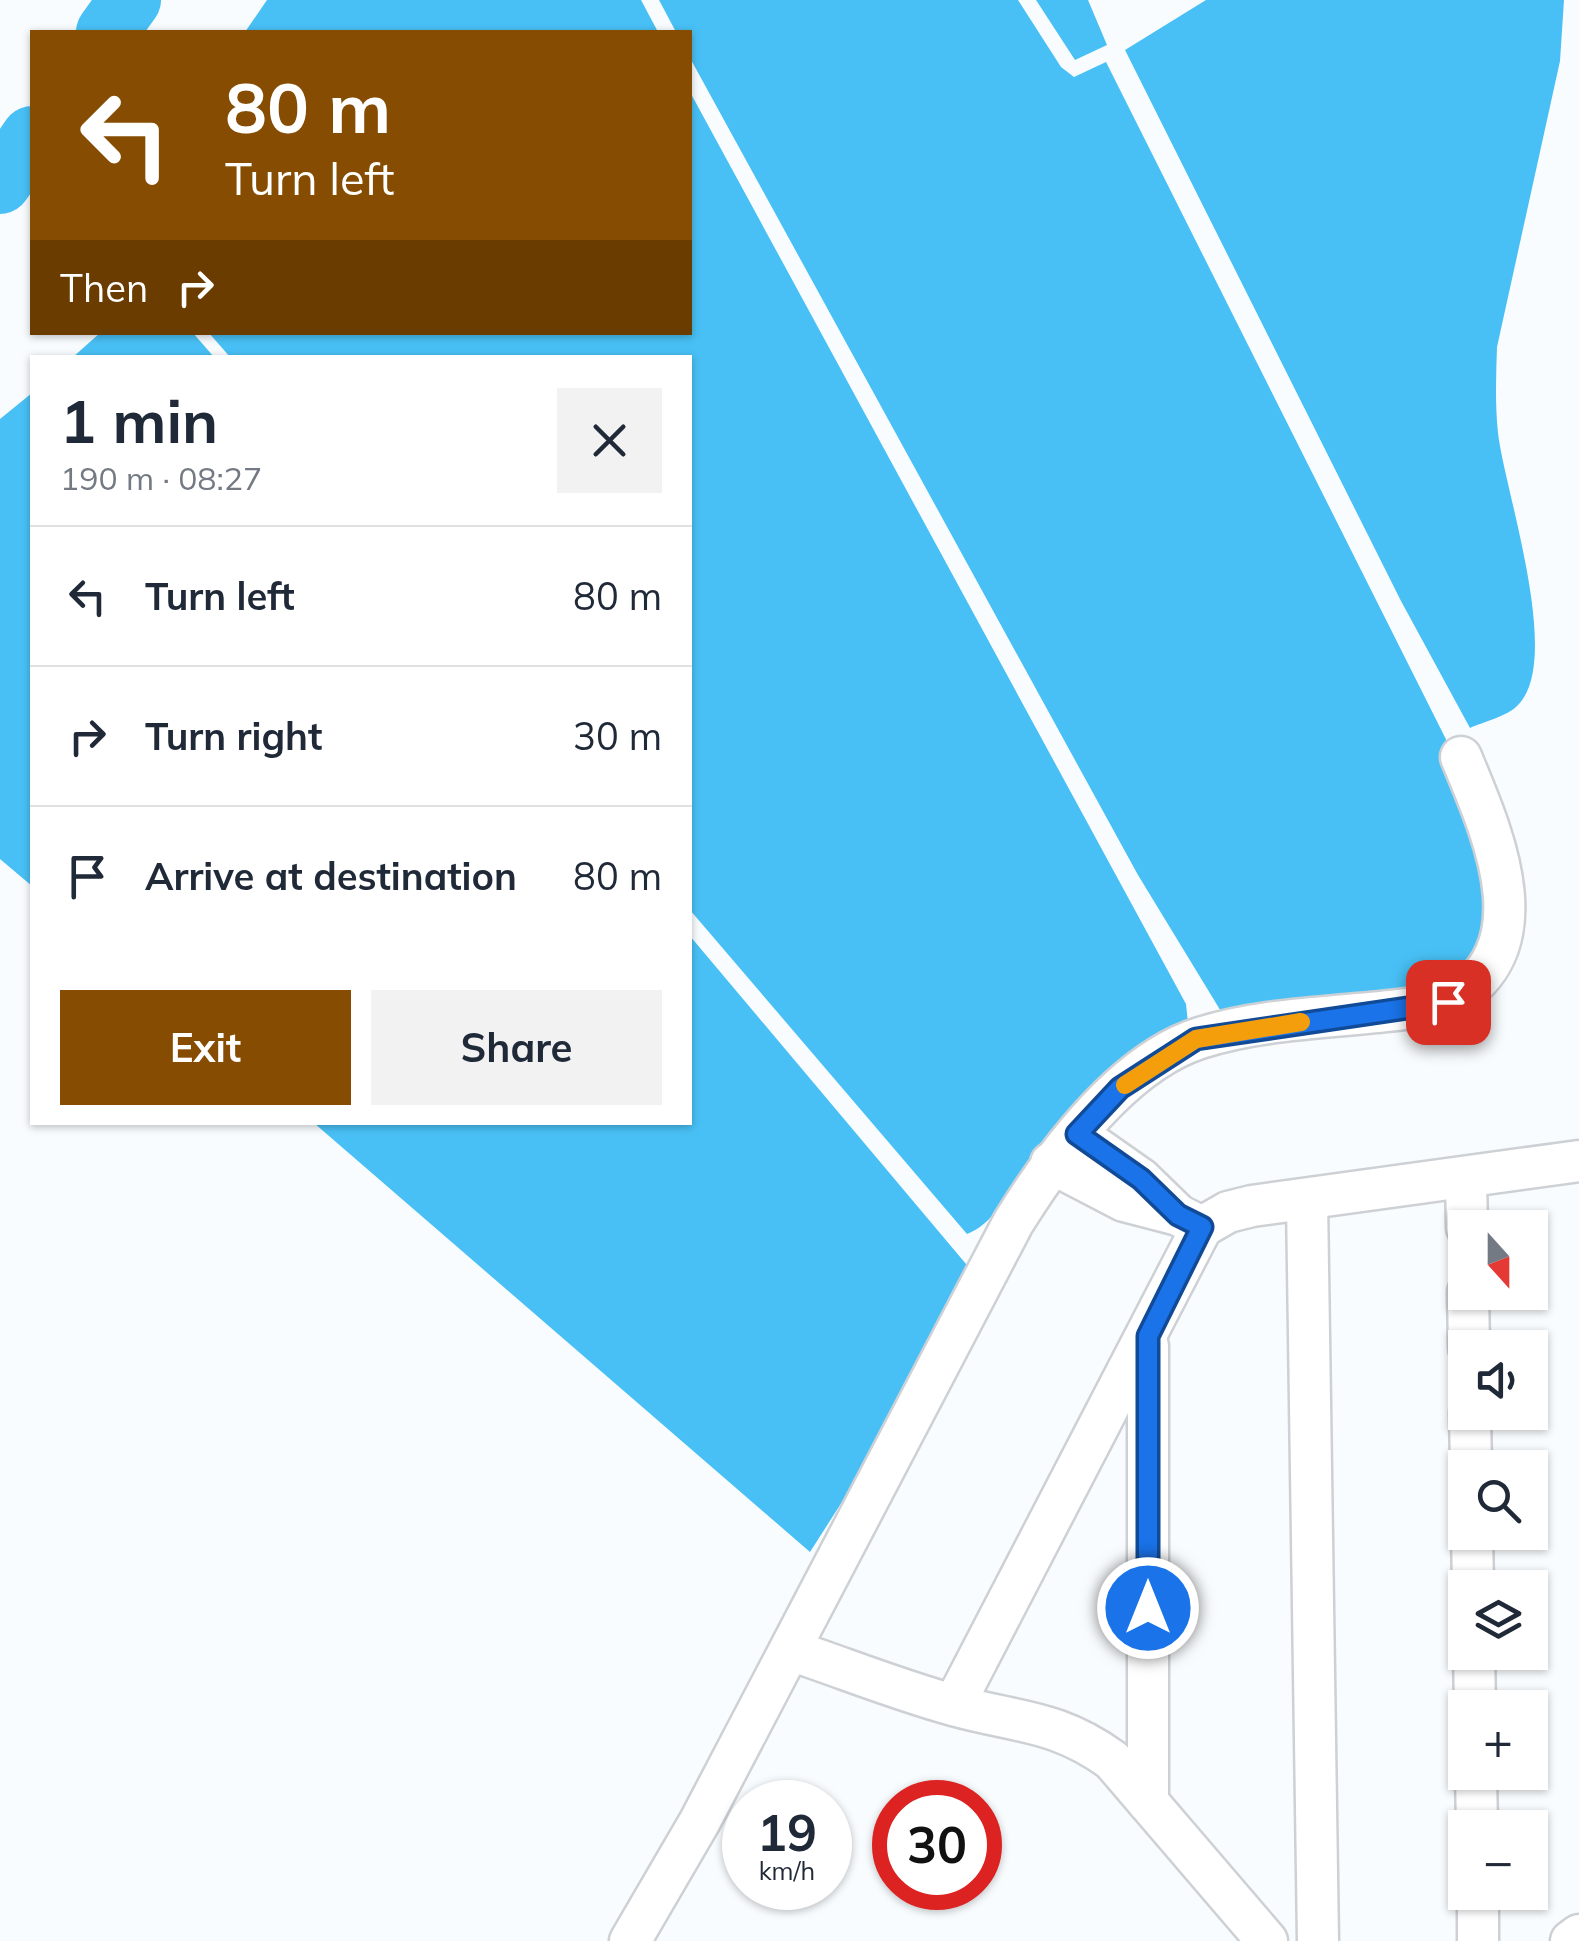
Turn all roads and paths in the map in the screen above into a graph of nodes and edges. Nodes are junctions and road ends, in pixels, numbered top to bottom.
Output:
1 (1461, 757) dead end
2 (1064, 1148) junction
3 (1579, 1161) edge
4 (1466, 1180) junction
5 (1307, 1201) junction
6 (1467, 1210) edge
7 (1190, 1221) junction
8 (1148, 1336) junction
9 (790, 1650) junction
10 (954, 1706) junction
11 (1148, 1802) junction
12 (1478, 1910) edge
13 (1579, 1935) edge
14 (630, 1941) edge
15 (1267, 1941) edge
16 (1318, 1941) edge
17 (1478, 1941) edge
18 (1571, 1941) edge

1 - 2 street
2 - 7 street
2 - 9 street
3 - 4 street
4 - 5 street
4 - 6 street
5 - 7 street
5 - 16 street
7 - 8 street
8 - 10 street
8 - 11 street
9 - 10 street
9 - 14 street
10 - 11 street
11 - 15 street
12 - 17 street
13 - 18 street

